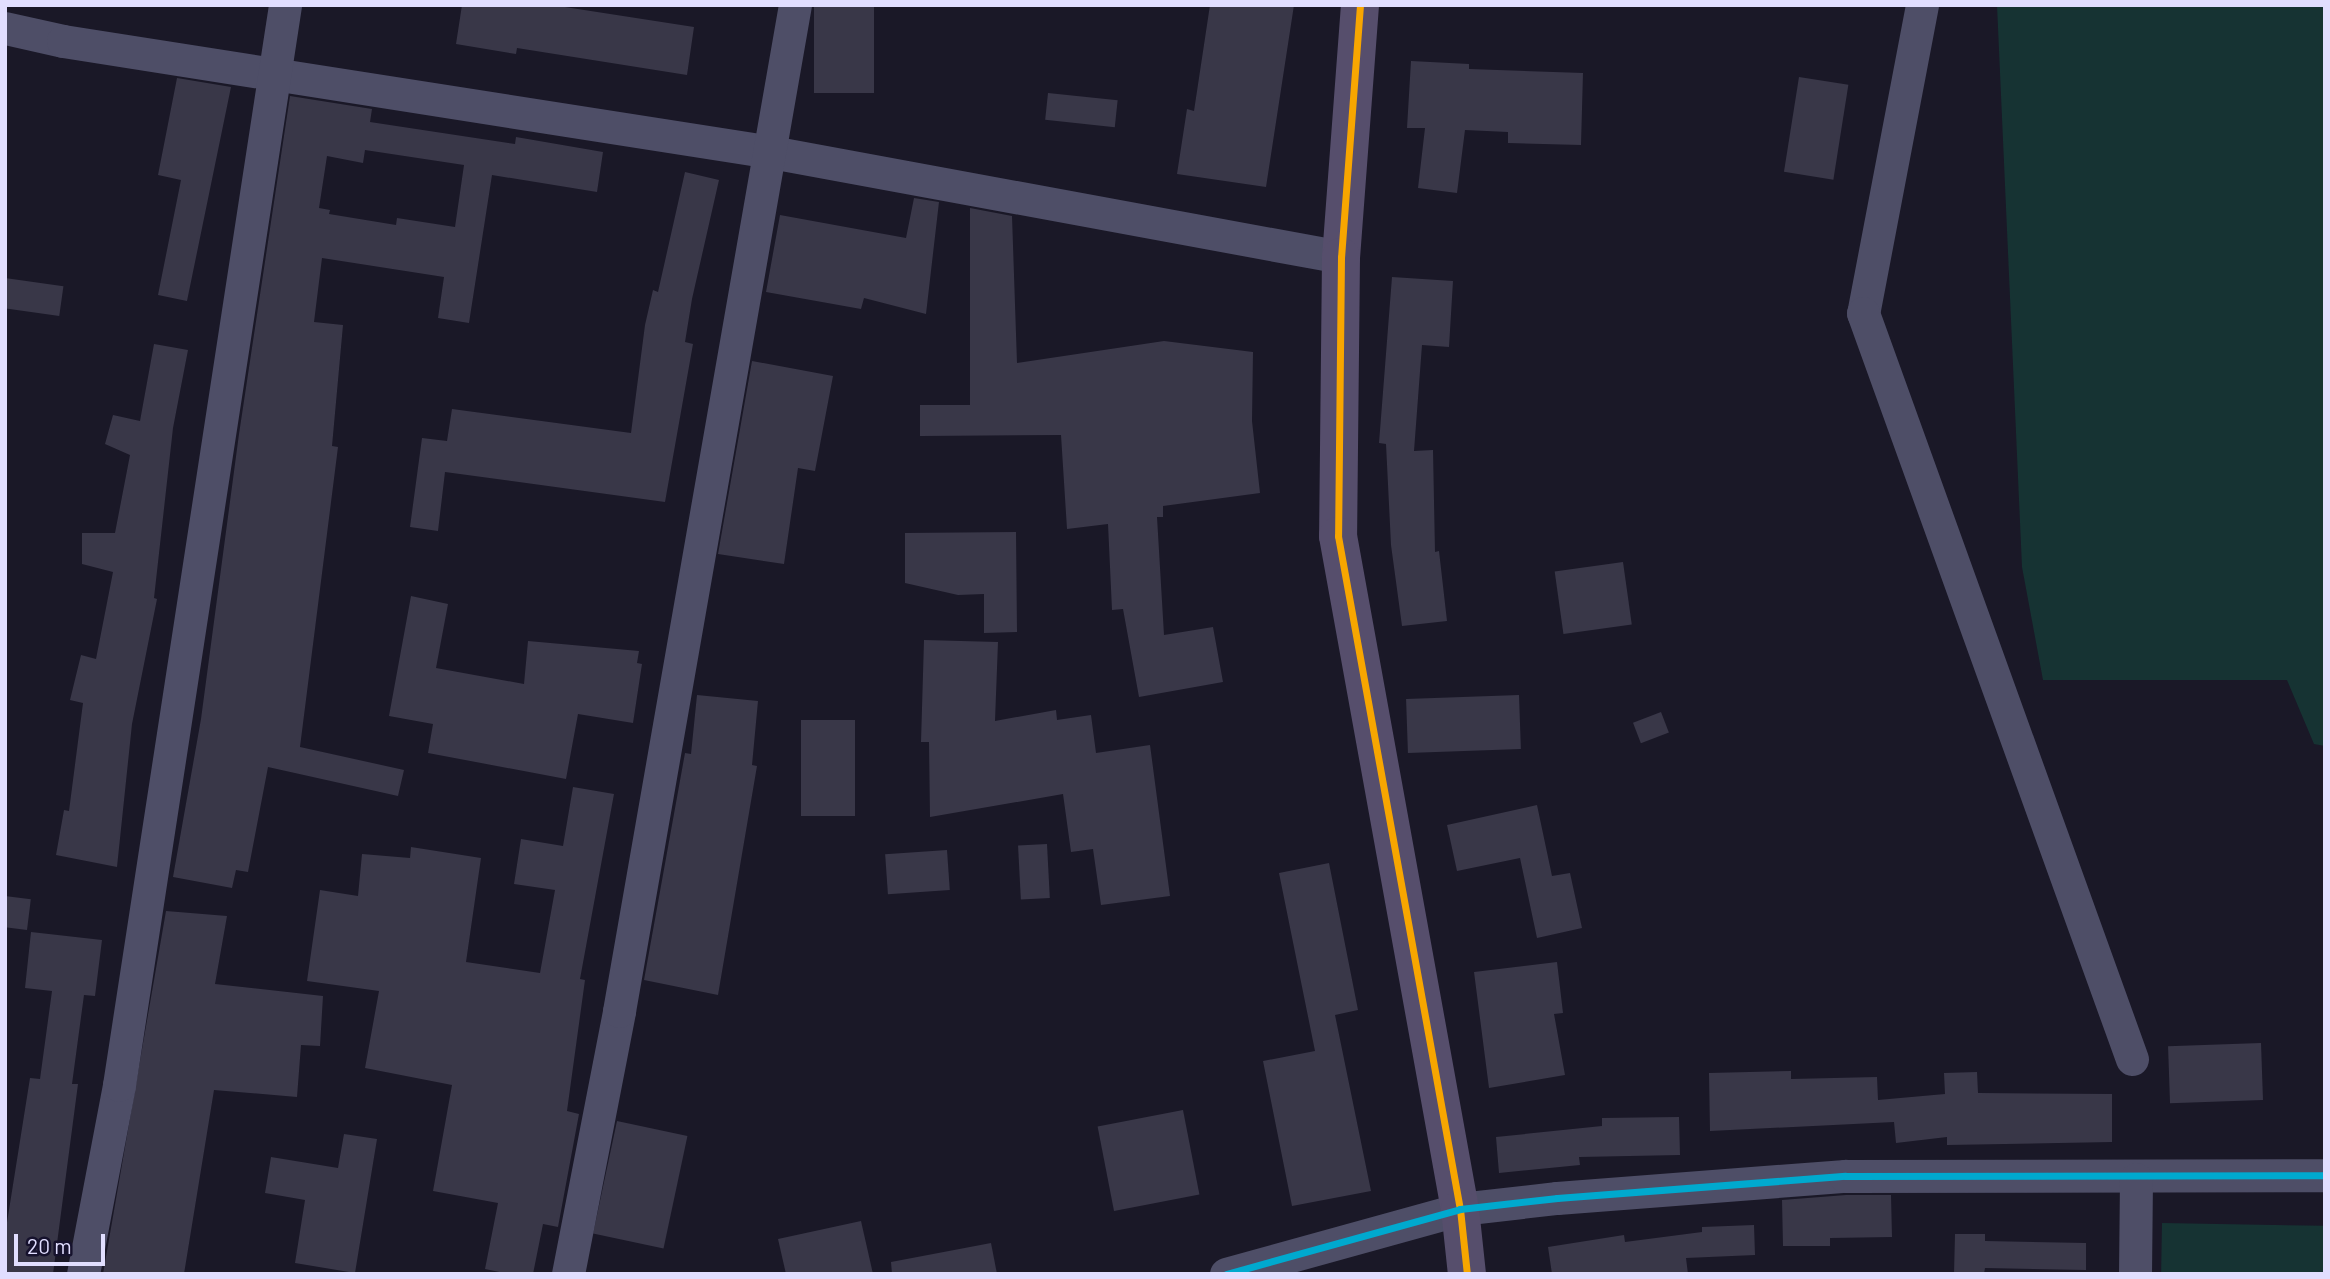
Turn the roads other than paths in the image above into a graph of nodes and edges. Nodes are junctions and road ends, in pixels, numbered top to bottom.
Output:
1 (285, 5) edge
2 (795, 5) edge
3 (1360, 5) edge
4 (1922, 5) edge
5 (5, 28) edge
6 (276, 72) junction
7 (771, 152) junction
8 (1340, 257) junction
9 (2132, 1059) dead end
10 (2325, 1175) edge
11 (2136, 1179) junction
12 (1460, 1209) junction
13 (83, 1274) edge
14 (568, 1274) edge
15 (1226, 1274) edge
16 (1467, 1274) edge
17 (2135, 1274) edge

1 - 6 street
2 - 7 street
3 - 8 main road
4 - 9 street
5 - 6 street
6 - 7 street
6 - 13 street
7 - 8 street
7 - 14 street
8 - 12 main road
10 - 11 street
11 - 12 street
11 - 17 street
12 - 15 street
12 - 16 main road

